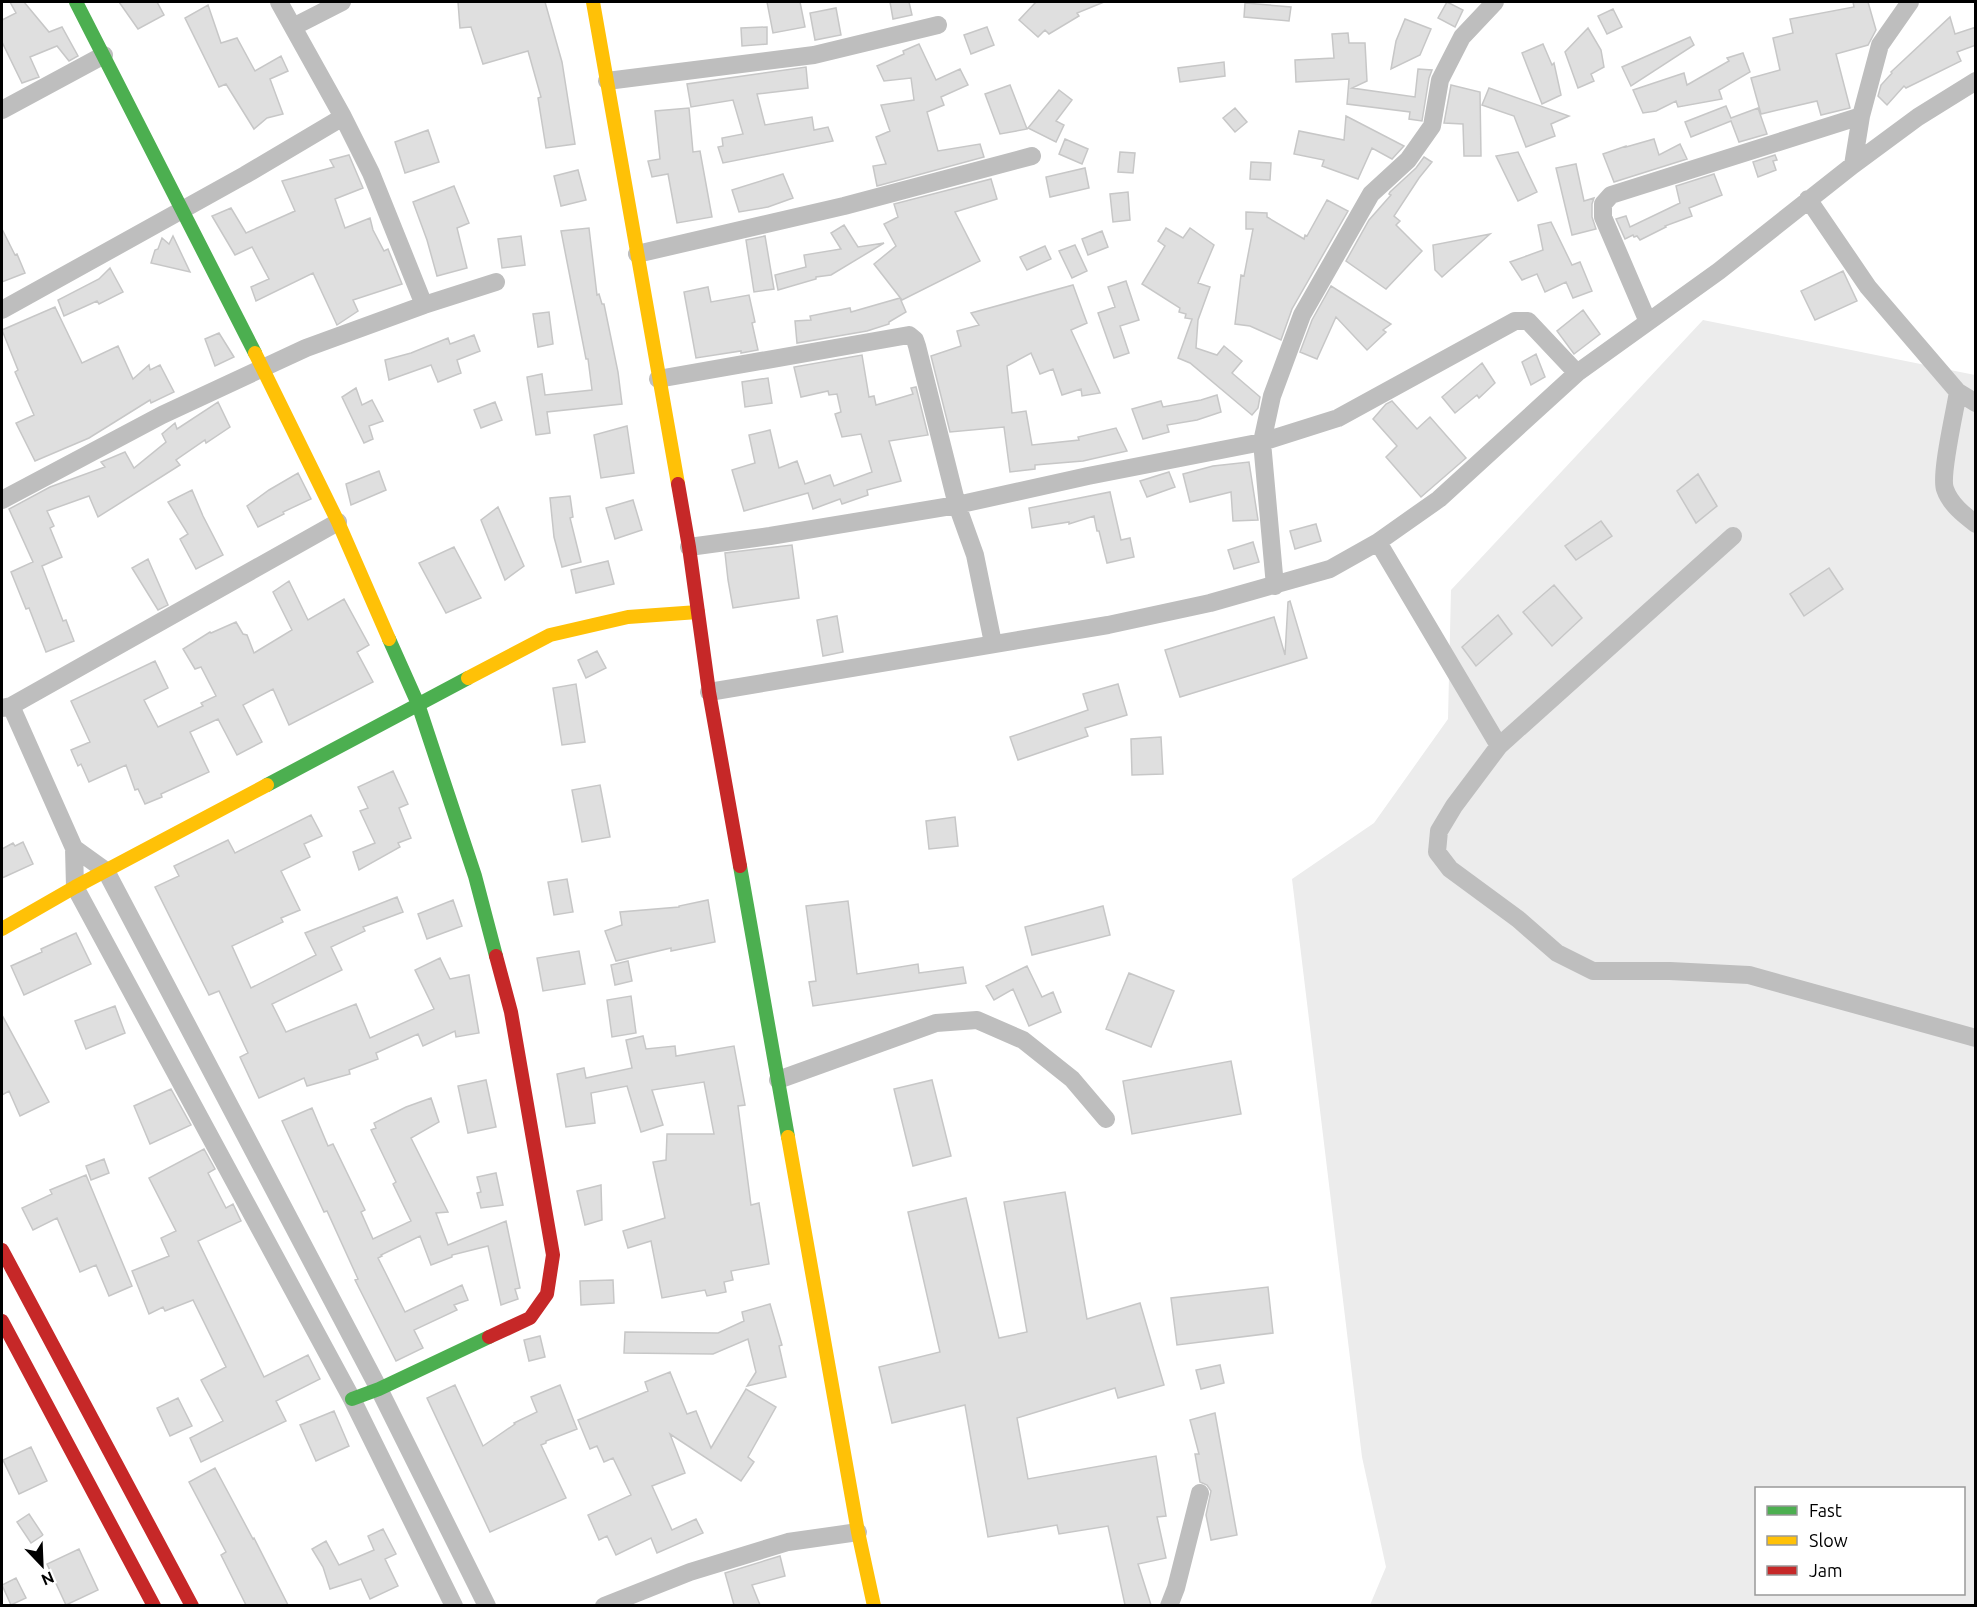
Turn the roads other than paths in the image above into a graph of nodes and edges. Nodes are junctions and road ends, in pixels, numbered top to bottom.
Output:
1 (76, 2) edge
2 (279, 2) edge
3 (342, 2) edge
4 (593, 2) edge
5 (1494, 2) edge
6 (1910, 2) edge
7 (938, 25) dead end
8 (293, 27) junction
9 (104, 55) junction
10 (607, 81) junction
11 (1976, 81) edge
12 (2, 110) edge
13 (1861, 116) junction
14 (343, 117) junction
15 (1032, 156) dead end
16 (1853, 165) junction
17 (1808, 200) junction
18 (181, 210) junction
19 (637, 254) junction
20 (496, 282) dead end
21 (424, 305) junction
22 (2, 310) edge
23 (1648, 322) junction
24 (263, 368) junction
25 (1577, 373) junction
26 (658, 379) junction
27 (1958, 392) junction
28 (1976, 403) edge
29 (1262, 442) junction
30 (2, 500) edge
31 (957, 505) junction
32 (338, 522) junction
33 (1976, 524) edge
34 (1733, 536) dead end
35 (1378, 542) junction
36 (689, 547) junction
37 (1275, 586) junction
38 (698, 612) junction
39 (993, 643) junction
40 (709, 692) junction
41 (418, 704) junction
42 (6, 707) edge
43 (1498, 746) junction
44 (74, 848) junction
45 (106, 871) junction
46 (75, 887) junction
47 (2, 929) edge
48 (1976, 1038) edge
49 (778, 1080) junction
50 (1106, 1119) dead end
51 (2, 1250) edge
52 (2, 1321) edge
53 (378, 1389) junction
54 (352, 1400) junction
55 (88, 1448) junction
56 (426, 1487) junction
57 (1200, 1493) dead end
58 (402, 1502) junction
59 (858, 1532) junction
60 (447, 1603) edge
61 (154, 1605) edge
62 (192, 1605) edge
63 (488, 1605) edge
64 (604, 1605) edge
65 (874, 1605) edge
66 (1169, 1605) edge

1 - 9 street
2 - 8 street
3 - 8 street
4 - 10 street
5 - 29 street
6 - 13 street
7 - 10 street
8 - 14 street
9 - 12 street
9 - 18 street
10 - 19 street
11 - 16 street
13 - 16 street
13 - 23 street
14 - 18 street
14 - 21 street
15 - 19 street
16 - 17 street
17 - 23 street
17 - 27 street
18 - 22 street
18 - 24 street
19 - 26 street
20 - 21 street
21 - 24 street
23 - 25 street
24 - 30 street
24 - 32 street
25 - 29 street
25 - 35 street
26 - 31 street
26 - 36 street
27 - 28 street
27 - 33 street
29 - 31 street
29 - 37 street
31 - 36 street
31 - 39 street
32 - 41 street
32 - 42 street
34 - 43 street
35 - 37 street
35 - 43 street
36 - 38 street
37 - 39 street
38 - 40 street
38 - 41 street
39 - 40 street
40 - 49 street
41 - 45 street
41 - 53 street
42 - 44 street
43 - 48 street
44 - 45 street
44 - 46 street
45 - 46 street
45 - 53 street
46 - 47 street
46 - 54 street
49 - 50 street
49 - 59 street
51 - 55 street
52 - 55 street
53 - 54 street
53 - 56 street
54 - 58 street
55 - 61 street
55 - 62 street
56 - 58 street
56 - 63 street
57 - 66 street
58 - 60 street
59 - 64 street
59 - 65 street

